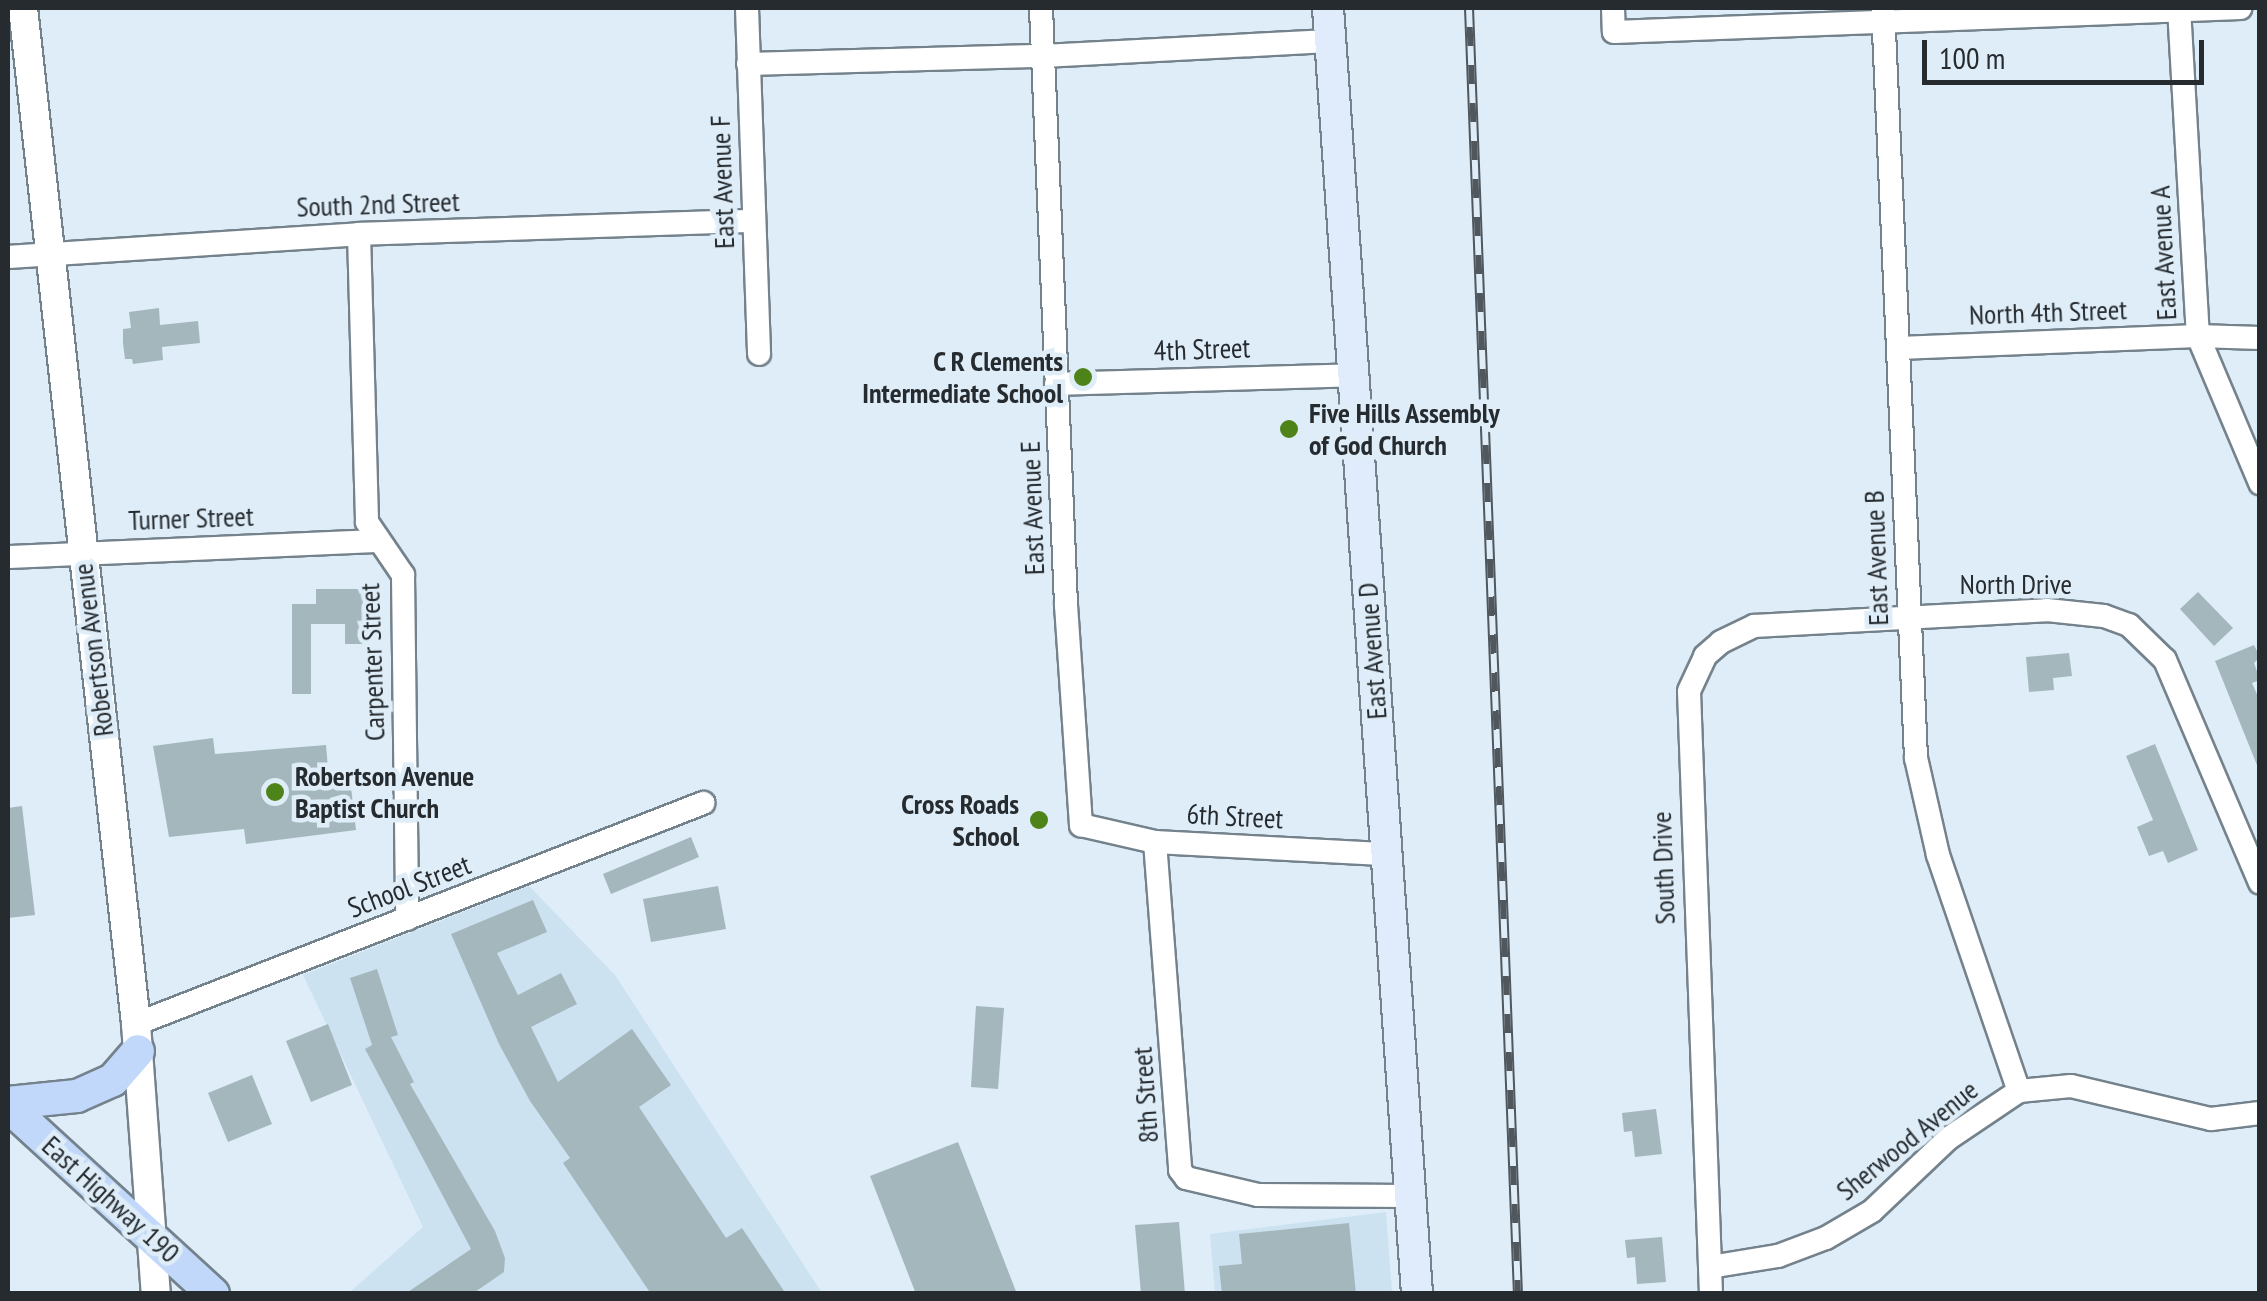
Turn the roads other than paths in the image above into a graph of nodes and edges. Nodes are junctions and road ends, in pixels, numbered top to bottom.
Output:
1 (22, 8) edge
2 (747, 8) edge
3 (1041, 8) edge
4 (1328, 8) edge
5 (1614, 8) edge
6 (2241, 8) edge
7 (2179, 9) edge
8 (1883, 13) edge
9 (1330, 41) junction
10 (1043, 56) junction
11 (748, 64) junction
12 (752, 221) junction
13 (360, 234) junction
14 (50, 252) junction
15 (8, 257) edge
16 (2198, 336) junction
17 (2260, 338) edge
18 (1898, 348) junction
19 (759, 354) dead end
20 (1351, 375) junction
21 (1056, 384) junction
22 (2260, 483) edge
23 (378, 541) junction
24 (82, 552) junction
25 (8, 557) edge
26 (1908, 616) junction
27 (703, 804) dead end
28 (1082, 825) joint
29 (1155, 842) junction
30 (1387, 854) junction
31 (2260, 883) edge
32 (407, 919) junction
33 (137, 1038) junction
34 (2019, 1091) junction
35 (8, 1105) edge
36 (2260, 1112) edge
37 (1409, 1196) junction
38 (150, 1232) junction
39 (1710, 1267) junction
40 (156, 1294) edge
41 (213, 1294) edge
42 (1416, 1294) edge
43 (1711, 1294) edge

1 - 14 street, Robertson Avenue
2 - 11 street, East Avenue F
3 - 10 street, East Avenue E
4 - 9 main road, East Avenue D
5 - 8 street
6 - 7 street
7 - 8 street
7 - 16 street, East Avenue A
8 - 18 street, East Avenue B
9 - 10 street
9 - 20 main road, East Avenue D
10 - 11 street
10 - 21 street, East Avenue E
11 - 12 street, East Avenue F
12 - 13 street, South 2nd Street
12 - 19 street, East Avenue F
13 - 14 street, South 2nd Street
13 - 23 street, Carpenter Street
14 - 15 street, South 2nd Street
14 - 24 street, Robertson Avenue
16 - 17 street, North 4th Street
16 - 18 street, North 4th Street
16 - 22 street, East Avenue A
18 - 26 street, East Avenue B
20 - 21 street, 4th Street
20 - 30 main road, East Avenue D
21 - 28 street, East Avenue E
23 - 24 street, Turner Street
23 - 32 street, Carpenter Street
24 - 25 street, Turner Street
24 - 33 street, Robertson Avenue
26 - 31 street, North Drive
26 - 34 street, East Avenue B
26 - 39 street, South Drive
27 - 32 street, School Street
28 - 29 street, 6th Street
29 - 30 street, 6th Street
29 - 37 street, 8th Street
30 - 37 main road, East Avenue D
32 - 33 street, School Street
33 - 35 main road
33 - 38 street, Robertson Avenue
34 - 36 street, Sherwood Avenue
34 - 39 street, Sherwood Avenue
35 - 38 main road, East Highway 190
37 - 42 main road, East Avenue D
38 - 40 street, Robertson Avenue
38 - 41 main road, East Highway 190
39 - 43 street, South Drive

